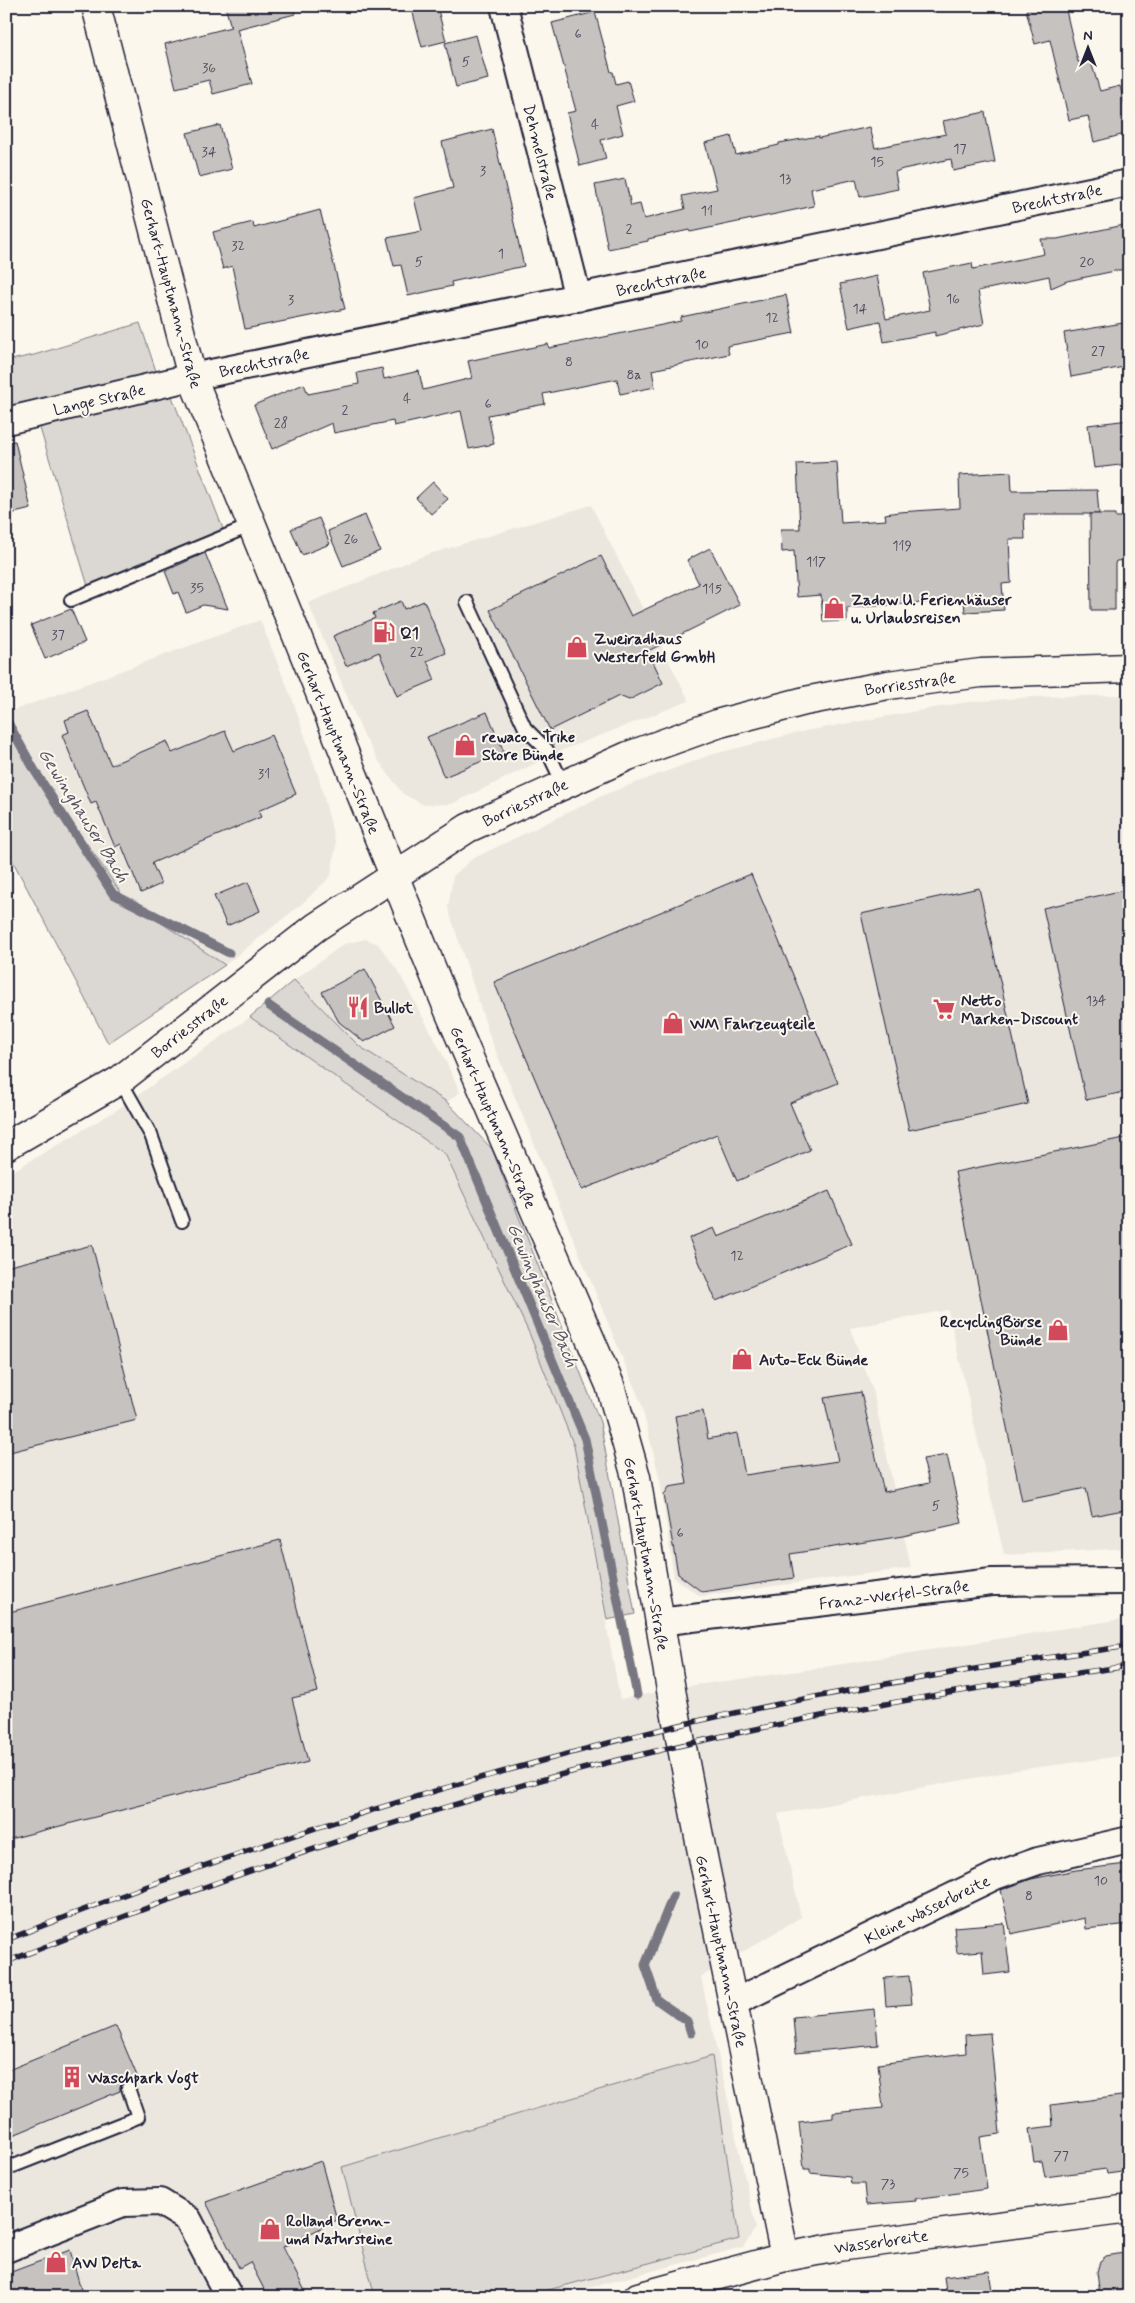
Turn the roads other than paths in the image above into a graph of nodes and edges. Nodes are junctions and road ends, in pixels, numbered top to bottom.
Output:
1 (96, 6) edge
2 (504, 6) edge
3 (1129, 184) edge
4 (578, 298) junction
5 (192, 377) junction
6 (6, 421) edge
7 (252, 525) junction
8 (71, 600) dead end
9 (467, 602) dead end
10 (1129, 668) edge
11 (563, 784) junction
12 (393, 875) junction
13 (120, 1080) junction
14 (6, 1146) edge
15 (182, 1221) dead end
16 (1129, 1581) edge
17 (660, 1622) junction
18 (1129, 1840) edge
19 (733, 2003) junction
20 (128, 2088) dead end
21 (6, 2169) edge
22 (1129, 2209) edge
23 (6, 2248) edge
24 (785, 2257) junction
25 (229, 2297) edge
26 (638, 2297) edge

1 - 5 street, Gerhart-Hauptmann-Straße
2 - 4 street, Dehmelstraße
3 - 4 street, Brechtstraße
4 - 5 street, Brechtstraße
5 - 6 street, Lange Straße
5 - 7 street, Gerhart-Hauptmann-Straße
7 - 8 lane
7 - 12 street, Gerhart-Hauptmann-Straße
9 - 11 lane
10 - 11 street, Borriesstraße
11 - 12 street, Borriesstraße
12 - 13 street, Borriesstraße
12 - 17 street, Gerhart-Hauptmann-Straße
13 - 14 street, Borriesstraße
13 - 15 lane
16 - 17 street, Franz-Werfel-Straße
17 - 19 street, Gerhart-Hauptmann-Straße
18 - 19 street, Kleine Wasserbreite
19 - 24 street, Gerhart-Hauptmann-Straße
20 - 21 lane
22 - 24 street, Wasserbreite
23 - 25 street
24 - 26 street, Wasserbreite

